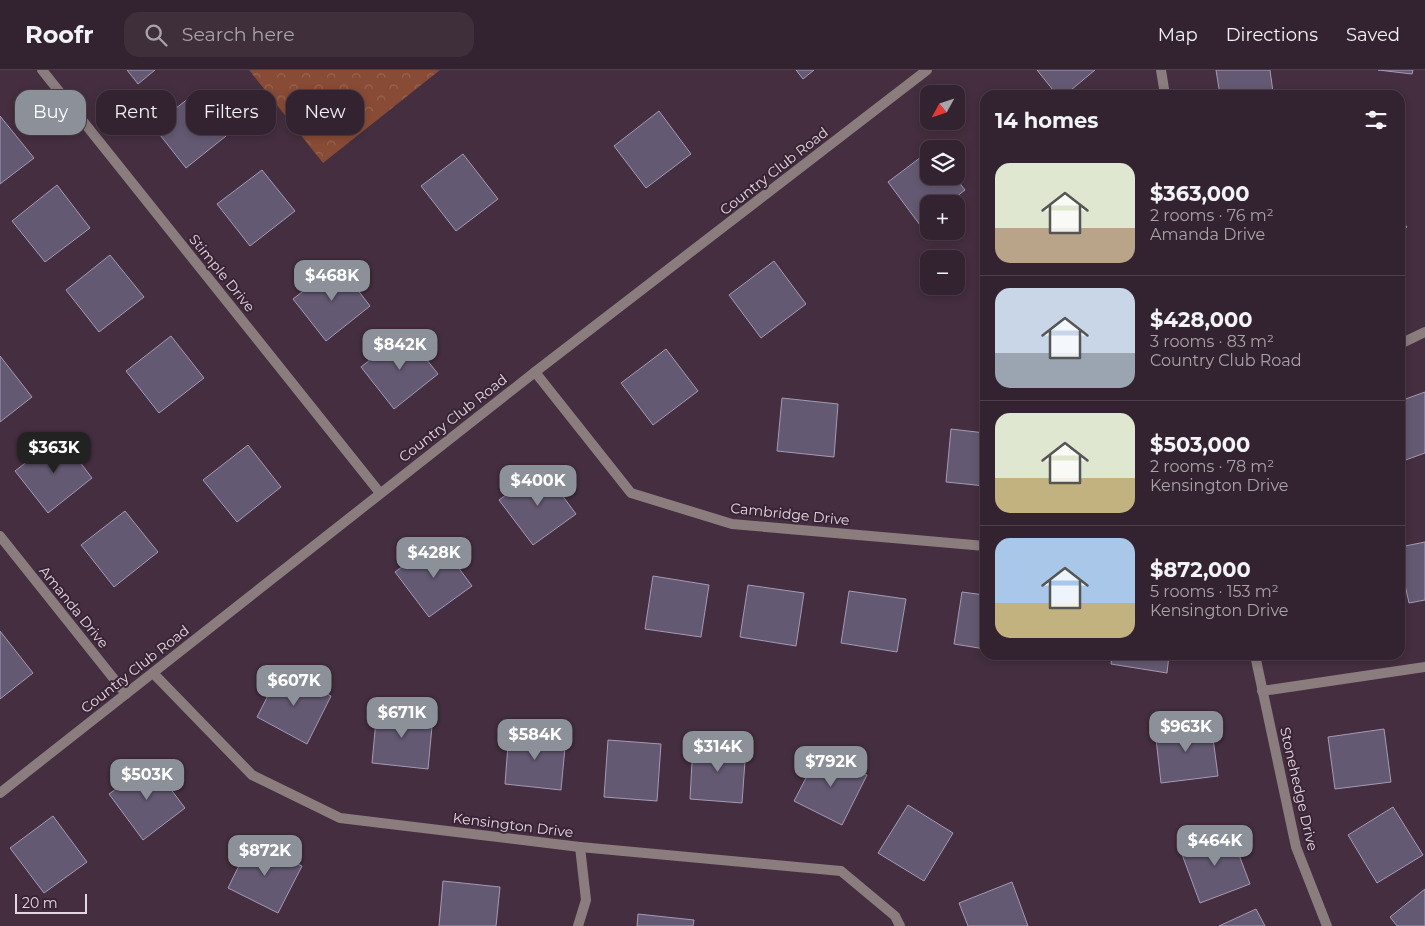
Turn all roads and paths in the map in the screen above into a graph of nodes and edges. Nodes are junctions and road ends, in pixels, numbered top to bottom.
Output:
1 (42, 70) edge
2 (927, 70) edge
3 (1161, 70) edge
4 (1164, 90) edge
5 (1425, 332) edge
6 (1405, 342) edge
7 (535, 372) junction
8 (380, 493) junction
9 (0, 536) edge
10 (980, 546) edge
11 (1256, 660) edge
12 (1425, 667) edge
13 (153, 673) junction
14 (1262, 691) junction
15 (126, 694) junction
16 (0, 793) edge
17 (580, 847) junction
18 (578, 926) edge
19 (900, 926) edge
20 (1327, 926) edge

1 - 8 street, Stimple Drive
2 - 7 street, Country Club Road
3 - 4 street
5 - 6 street
7 - 8 street, Country Club Road
7 - 10 street, Cambridge Drive
8 - 13 street, Country Club Road
9 - 15 street, Amanda Drive
11 - 14 street, Stonehedge Drive
12 - 14 street
13 - 15 street, Country Club Road
13 - 17 street, Kensington Drive
14 - 20 street, Stonehedge Drive
15 - 16 street, Country Club Road
17 - 18 street
17 - 19 street, Kensington Drive

